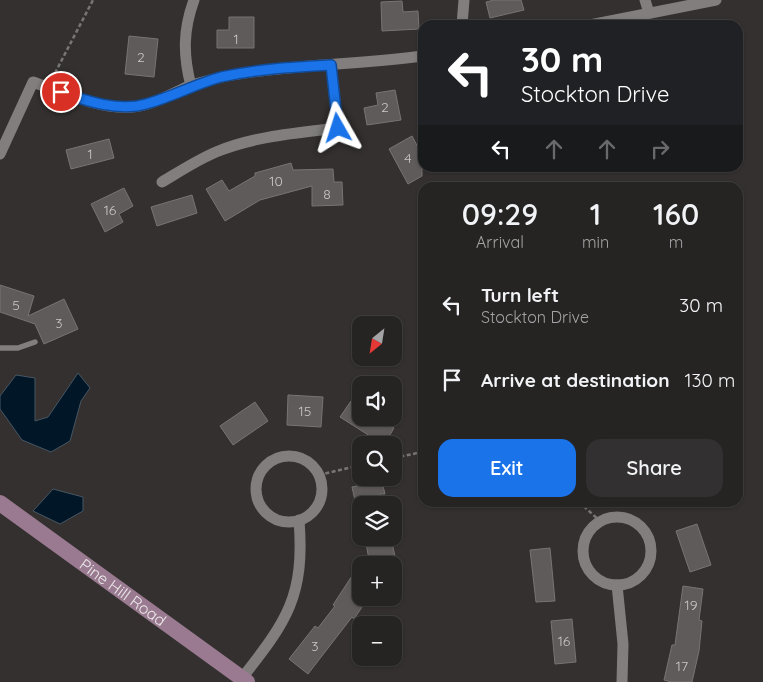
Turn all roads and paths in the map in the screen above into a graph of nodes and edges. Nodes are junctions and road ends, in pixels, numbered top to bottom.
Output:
1 (93, 0) edge
2 (194, 0) edge
3 (464, 0) edge
4 (645, 0) edge
5 (716, 0) edge
6 (648, 13) junction
7 (462, 20) edge
8 (614, 20) edge
9 (418, 56) edge
10 (331, 65) junction
11 (55, 73) dead end
12 (191, 86) junction
13 (0, 154) edge
14 (162, 182) dead end
15 (35, 342) dead end
16 (0, 348) edge
17 (418, 453) edge
18 (402, 456) edge
19 (352, 467) edge
20 (319, 474) junction
21 (0, 503) edge
22 (584, 507) edge
23 (299, 520) junction
24 (600, 522) junction
25 (617, 585) junction
26 (245, 680) edge
27 (622, 682) edge

1 - 11 path
2 - 12 street
3 - 7 street
4 - 6 street
5 - 6 street
6 - 8 street
9 - 10 street
10 - 12 street
10 - 14 street
12 - 13 street
15 - 16 lane
17 - 18 path
19 - 20 path
20 - 23 street
20 - 23 street
21 - 26 street, Pine Hill Road
22 - 24 path
23 - 26 street
24 - 25 street
24 - 25 street
25 - 27 street

